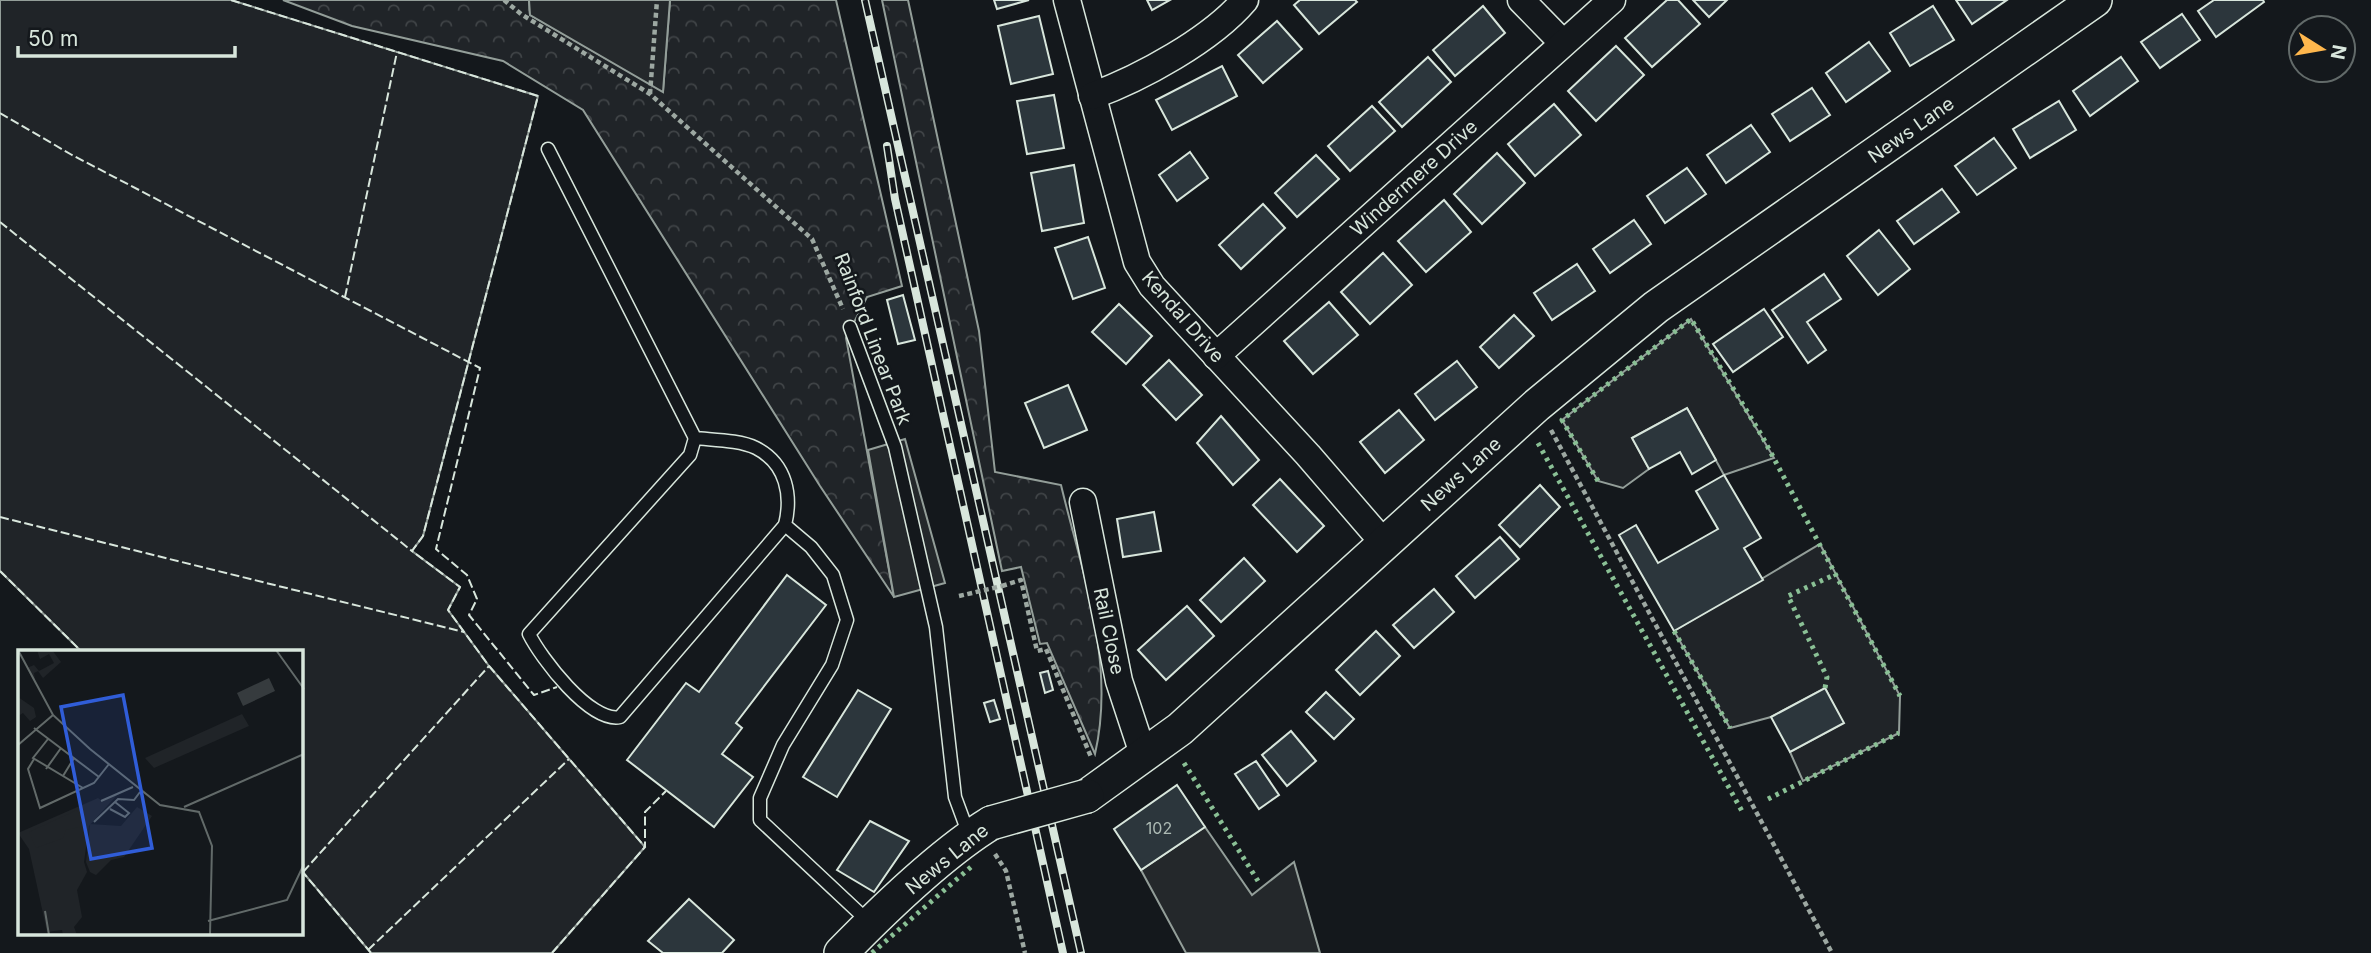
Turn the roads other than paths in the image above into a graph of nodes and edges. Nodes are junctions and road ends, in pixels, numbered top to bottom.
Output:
1 (1068, 0) edge
2 (1245, 0) edge
3 (1521, 0) edge
4 (1612, 0) edge
5 (2095, 0) edge
6 (1563, 43) junction
7 (1092, 96) junction
8 (548, 149) dead end
9 (850, 327) road end
10 (1216, 356) junction
11 (695, 438) junction
12 (1083, 502) dead end
13 (785, 525) junction
14 (1384, 542) junction
15 (1144, 757) junction
16 (980, 830) junction
17 (870, 923) junction
18 (841, 953) edge

1 - 7 street, Kendal Drive
2 - 7 street
3 - 6 street
4 - 6 street, Windermere Drive
5 - 14 street, News Lane
6 - 10 street, Windermere Drive
7 - 10 street, Kendal Drive
8 - 11 lane
9 - 16 lane, Rainford Linear Park
10 - 14 street, Kendal Drive
11 - 13 lane
11 - 13 lane
12 - 15 street, Rail Close
13 - 17 lane
14 - 15 street, News Lane
15 - 16 street, News Lane, bridge
16 - 17 street, News Lane
17 - 18 street, News Lane

